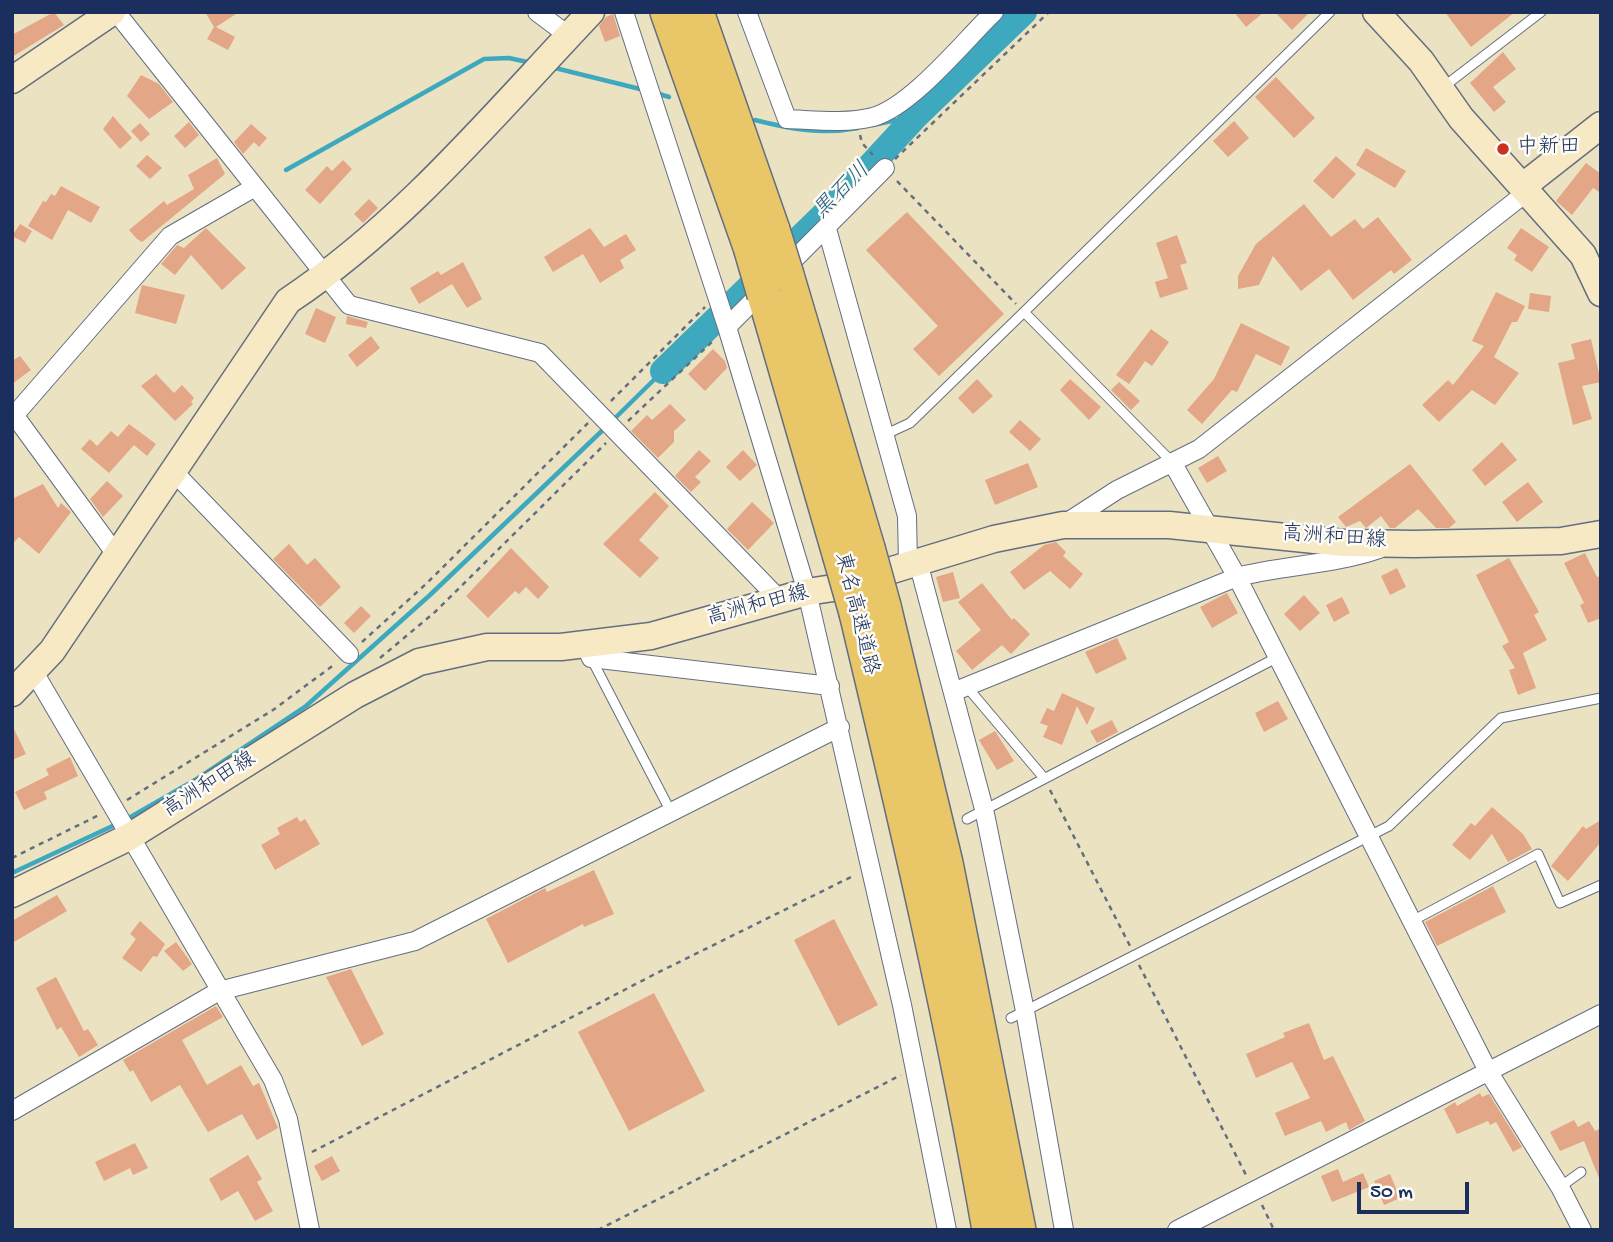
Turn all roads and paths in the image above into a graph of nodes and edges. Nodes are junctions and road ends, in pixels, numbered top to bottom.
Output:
1 (114, 12) edge
2 (537, 12) edge
3 (592, 12) edge
4 (624, 12) edge
5 (667, 12) edge
6 (697, 12) edge
7 (747, 12) edge
8 (994, 12) edge
9 (1049, 12) edge
10 (1330, 12) edge
11 (1376, 12) edge
12 (1541, 12) edge
13 (569, 36) junction
14 (12, 80) edge
15 (1441, 89) junction
16 (856, 118) junction
17 (1601, 125) edge
18 (885, 168) junction
19 (255, 187) junction
20 (1524, 190) junction
21 (827, 229) junction
22 (762, 239) junction
23 (325, 276) junction
24 (1601, 293) edge
25 (717, 294) junction
26 (1024, 312) junction
27 (727, 324) junction
28 (600, 412) junction
29 (13, 416) edge
30 (617, 432) junction
31 (884, 435) junction
32 (1172, 462) junction
33 (172, 470) junction
34 (1062, 525) junction
35 (1209, 529) junction
36 (1601, 534) edge
37 (1394, 544) junction
38 (116, 553) junction
39 (913, 563) junction
40 (1237, 577) junction
41 (807, 592) junction
42 (780, 600) junction
43 (870, 610) junction
44 (588, 652) junction
45 (349, 654) junction
46 (1278, 657) junction
47 (371, 665) dead end
48 (34, 672) junction
49 (830, 686) junction
50 (960, 690) junction
51 (12, 693) edge
52 (1601, 698) edge
53 (840, 727) junction
54 (1044, 778) junction
55 (112, 808) junction
56 (984, 808) junction
57 (671, 812) junction
58 (967, 819) dead end
59 (129, 837) junction
60 (1369, 838) junction
61 (12, 858) edge
62 (871, 867) junction
63 (1601, 885) edge
64 (12, 894) edge
65 (1412, 921) junction
66 (1135, 956) junction
67 (219, 991) junction
68 (1601, 1014) edge
69 (1018, 1015) junction
70 (913, 1069) junction
71 (1488, 1071) junction
72 (12, 1111) edge
73 (297, 1160) junction
74 (1581, 1172) dead end
75 (1560, 1186) junction
76 (1254, 1191) junction
77 (310, 1230) edge
78 (598, 1230) edge
79 (947, 1230) edge
80 (989, 1230) edge
81 (1019, 1230) edge
82 (1064, 1230) edge
83 (1177, 1230) edge
84 (1274, 1230) edge
85 (1582, 1230) edge

1 - 14 main road
1 - 19 street
2 - 13 street
3 - 13 main road
4 - 25 street
5 - 22 highway, 東名高速道路
6 - 22 highway, 東名高速道路
7 - 16 street
8 - 16 street
9 - 18 path
10 - 26 lane
11 - 15 main road
12 - 15 lane
13 - 23 main road
15 - 20 main road
16 - 18 path
17 - 20 main road
18 - 21 street
18 - 26 path
19 - 23 street
19 - 29 street
20 - 24 main road
20 - 32 street
21 - 27 street
21 - 31 street
22 - 43 highway, 東名高速道路, bridge
22 - 43 highway, 東名高速道路, bridge
23 - 28 street
23 - 33 main road
25 - 27 street
25 - 28 path
26 - 31 lane
26 - 32 lane
27 - 30 path
27 - 41 street
28 - 30 street
28 - 45 path
29 - 38 street
30 - 42 street
30 - 47 path
31 - 39 street
32 - 34 street
32 - 35 street
33 - 38 main road
33 - 45 street
34 - 35 main road, 高洲和田線
34 - 39 main road, 高洲和田線
35 - 37 main road, 高洲和田線
35 - 40 street
36 - 37 main road, 高洲和田線
37 - 40 street
38 - 48 main road
39 - 41 main road, 高洲和田線
39 - 50 street
40 - 46 street
40 - 50 street
41 - 42 main road, 高洲和田線
41 - 49 street
42 - 44 main road, 高洲和田線
43 - 80 highway, 東名高速道路
43 - 81 highway, 東名高速道路
44 - 49 street
44 - 57 lane
44 - 59 main road, 高洲和田線
45 - 55 path
46 - 54 lane
46 - 60 street
48 - 51 main road
48 - 55 street
49 - 53 street
50 - 54 lane
50 - 56 street
52 - 60 lane
53 - 57 street
53 - 62 street
54 - 56 lane
54 - 66 path
55 - 59 street
55 - 61 path
56 - 58 lane
56 - 69 street
57 - 67 street
59 - 64 main road, 高洲和田線
59 - 67 street
60 - 65 street
60 - 66 lane
62 - 70 street
62 - 73 path
63 - 65 lane
65 - 71 street
66 - 69 lane
66 - 76 path
67 - 72 street
67 - 73 street
68 - 71 street
69 - 82 street
70 - 78 path
70 - 79 street
71 - 75 street
71 - 76 street
73 - 77 street
74 - 75 lane
75 - 85 street
76 - 83 street
76 - 84 path

